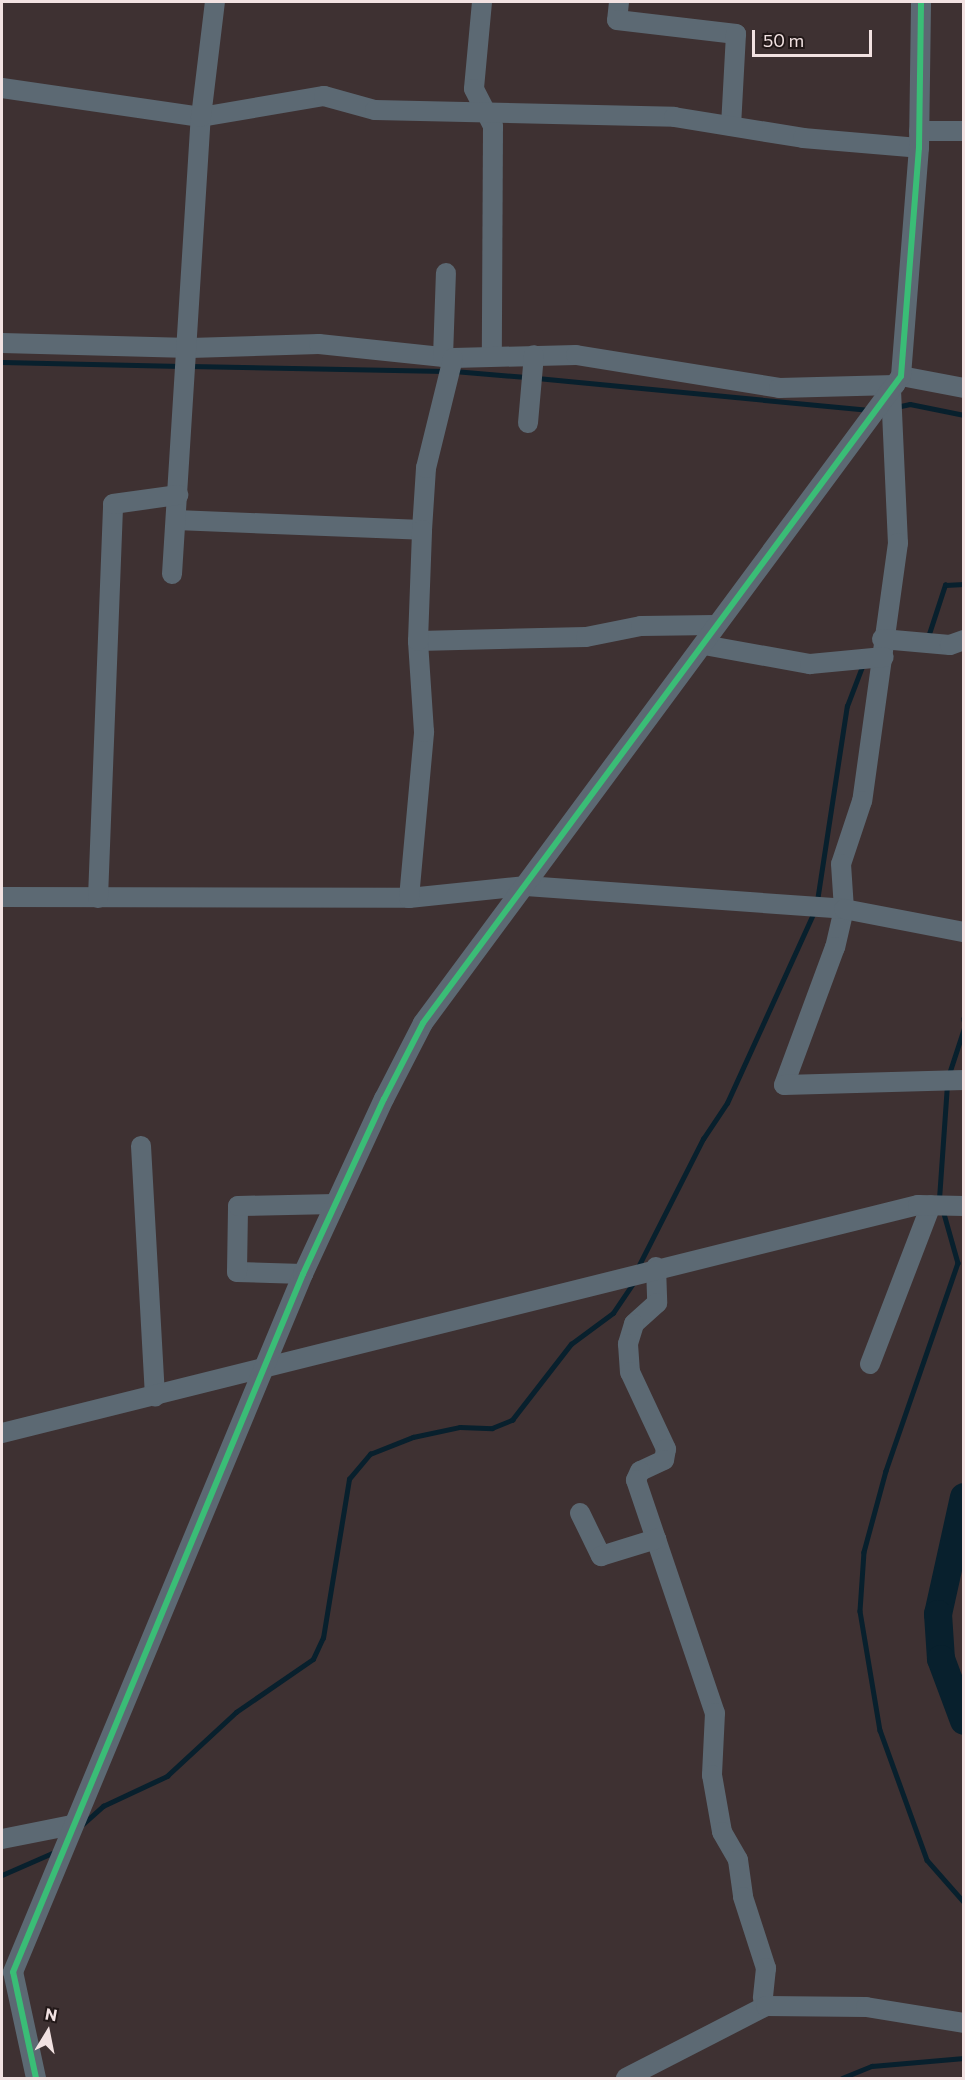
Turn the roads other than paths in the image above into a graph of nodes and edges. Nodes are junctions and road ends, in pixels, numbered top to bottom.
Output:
1 (215, 2) edge
2 (482, 2) edge
3 (619, 2) edge
4 (921, 2) edge
5 (2, 88) edge
6 (481, 111) junction
7 (201, 117) junction
8 (731, 126) junction
9 (963, 131) edge
10 (919, 139) junction
11 (446, 273) dead end
12 (2, 343) edge
13 (190, 348) junction
14 (492, 355) junction
15 (534, 355) junction
16 (448, 358) junction
17 (896, 384) junction
18 (963, 388) edge
19 (528, 423) dead end
20 (178, 495) junction
21 (176, 520) junction
22 (422, 530) junction
23 (172, 574) dead end
24 (715, 625) junction
25 (418, 640) junction
26 (963, 640) edge
27 (704, 645) junction
28 (883, 648) junction
29 (526, 886) junction
30 (2, 897) edge
31 (98, 897) junction
32 (409, 898) junction
33 (844, 909) junction
34 (963, 932) edge
35 (963, 1080) edge
36 (141, 1146) dead end
37 (335, 1204) junction
38 (931, 1205) junction
39 (963, 1206) edge
40 (656, 1267) junction
41 (303, 1274) junction
42 (870, 1364) dead end
43 (266, 1371) junction
44 (155, 1397) junction
45 (2, 1433) edge
46 (580, 1512) dead end
47 (657, 1539) junction
48 (72, 1825) junction
49 (2, 1839) edge
50 (763, 1998) dead end
51 (963, 2023) edge
52 (36, 2079) edge
53 (626, 2079) edge

1 - 7 street
2 - 6 street
3 - 8 street
4 - 10 street
5 - 7 street
6 - 7 street
6 - 8 street
6 - 14 street
7 - 13 street
8 - 10 street
9 - 10 street
10 - 17 street
11 - 16 street
12 - 13 street
13 - 16 street
13 - 20 street
14 - 15 street
14 - 16 street
15 - 17 street
15 - 19 street
16 - 22 street
17 - 18 street
17 - 24 street
17 - 28 street
20 - 21 street
20 - 31 street
21 - 22 street
21 - 23 street
22 - 25 street
24 - 25 street
24 - 27 street
25 - 32 street
26 - 28 street
27 - 28 street
27 - 29 street
28 - 33 street
29 - 32 street
29 - 33 street
29 - 37 street
30 - 31 street
31 - 32 street
33 - 34 street
33 - 35 street
36 - 44 street
37 - 41 street
37 - 41 street
38 - 39 street
38 - 40 street
38 - 42 street
40 - 43 street
40 - 47 street
41 - 43 street
43 - 44 street
43 - 48 street
44 - 45 street
46 - 47 street
47 - 50 street
48 - 49 street
48 - 52 street
51 - 53 street

